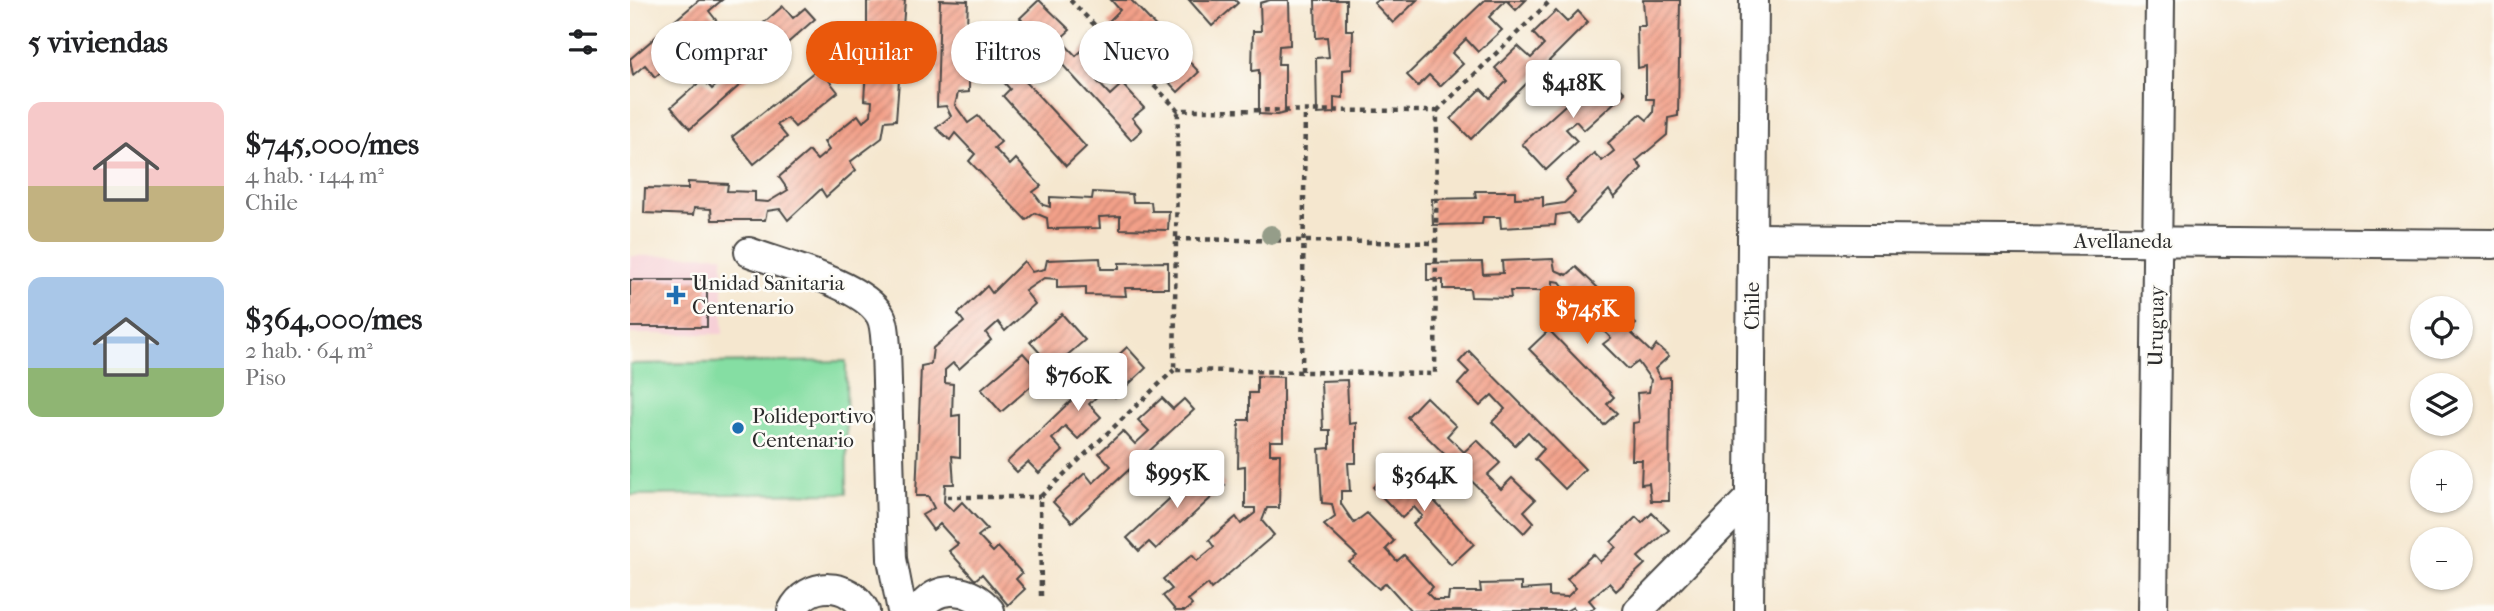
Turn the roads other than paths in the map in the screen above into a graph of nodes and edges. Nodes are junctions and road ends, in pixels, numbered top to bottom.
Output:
1 (1754, 0) edge
2 (2160, 0) edge
3 (1752, 239) junction
4 (2157, 241) junction
5 (2494, 244) edge
6 (749, 252) dead end
7 (1750, 497) junction
8 (792, 611) edge
9 (865, 611) edge
10 (902, 611) edge
11 (919, 611) edge
12 (990, 611) edge
13 (1638, 611) edge
14 (1749, 611) edge
15 (2152, 611) edge

1 - 3 street, Chile
2 - 4 street, Uruguay
3 - 4 street, Avellaneda
3 - 7 street, Chile
4 - 5 street, Avellaneda
4 - 15 street, Uruguay
6 - 10 street
7 - 13 street
7 - 14 street, Chile
8 - 9 street
11 - 12 street

